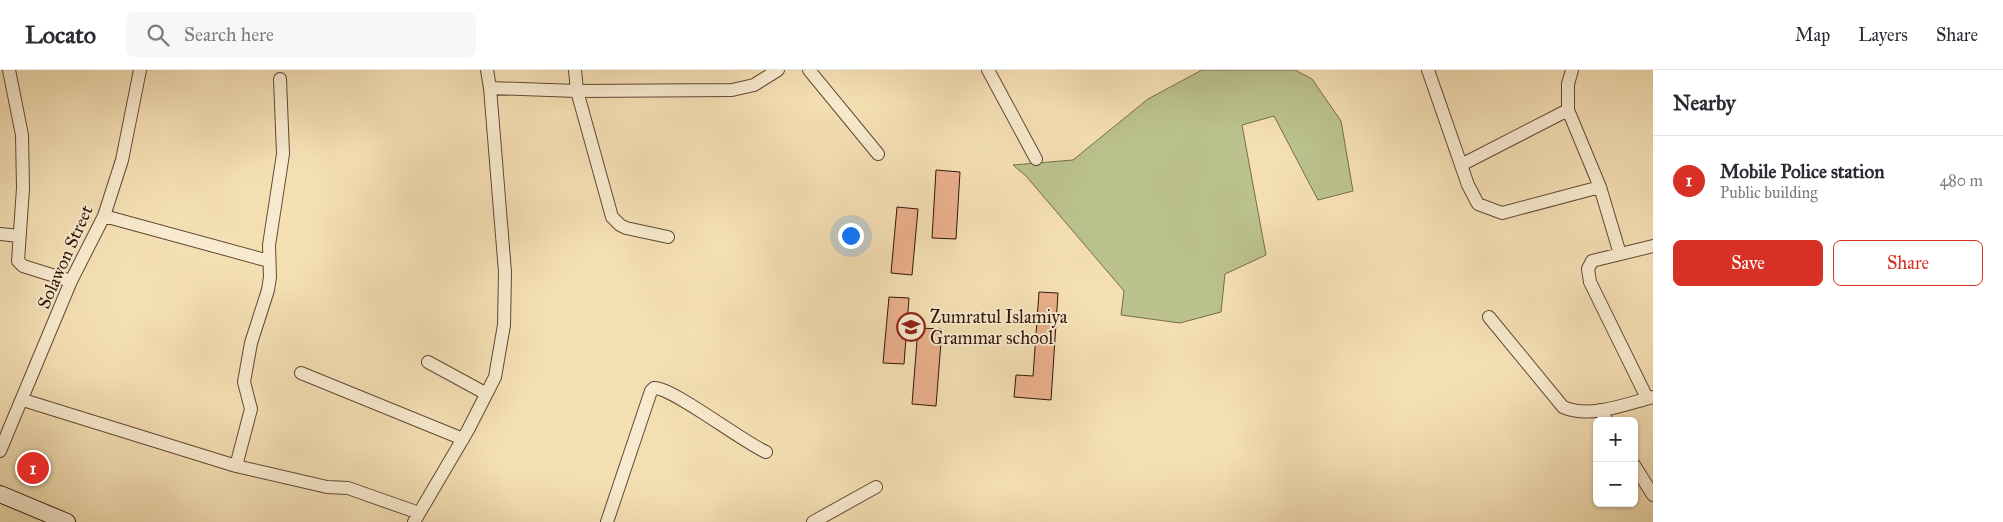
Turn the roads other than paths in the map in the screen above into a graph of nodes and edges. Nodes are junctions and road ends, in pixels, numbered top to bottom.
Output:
1 (9, 70) edge
2 (140, 70) edge
3 (486, 70) edge
4 (576, 70) edge
5 (778, 70) edge
6 (809, 70) edge
7 (988, 70) edge
8 (1428, 70) edge
9 (1572, 70) edge
10 (280, 78) dead end
11 (490, 88) junction
12 (577, 91) junction
13 (1568, 110) junction
14 (878, 154) dead end
15 (1036, 159) dead end
16 (1461, 165) junction
17 (1600, 187) junction
18 (104, 216) junction
19 (0, 234) edge
20 (19, 236) junction
21 (668, 237) dead end
22 (1653, 246) edge
23 (1620, 254) junction
24 (268, 261) junction
25 (71, 281) junction
26 (1489, 317) dead end
27 (428, 362) dead end
28 (301, 373) dead end
29 (486, 393) junction
30 (1650, 397) edge
31 (23, 400) junction
32 (1603, 415) edge
33 (463, 439) junction
34 (0, 451) edge
35 (766, 452) dead end
36 (236, 466) junction
37 (1638, 471) edge
38 (876, 487) dead end
39 (0, 494) edge
40 (1653, 495) edge
41 (417, 518) edge
42 (67, 522) edge
43 (607, 522) edge
44 (813, 522) edge

1 - 20 street
2 - 18 street, Solawon Street
3 - 11 street
4 - 12 street
5 - 12 street
6 - 14 street
7 - 15 street
8 - 16 street
9 - 13 street
10 - 24 street
11 - 12 street
11 - 29 street
12 - 21 street
13 - 16 street
13 - 17 street
16 - 17 street
17 - 23 street
18 - 24 street
18 - 25 street, Solawon Street
19 - 20 street
20 - 25 street
22 - 23 street
23 - 30 street
24 - 36 street
25 - 31 street, Solawon Street
26 - 32 street
27 - 29 street
28 - 33 street
29 - 33 street
30 - 32 street
31 - 34 street, Solawon Street
31 - 36 street
33 - 41 street
35 - 43 street
36 - 41 street
37 - 40 street
38 - 44 street
39 - 42 main road

